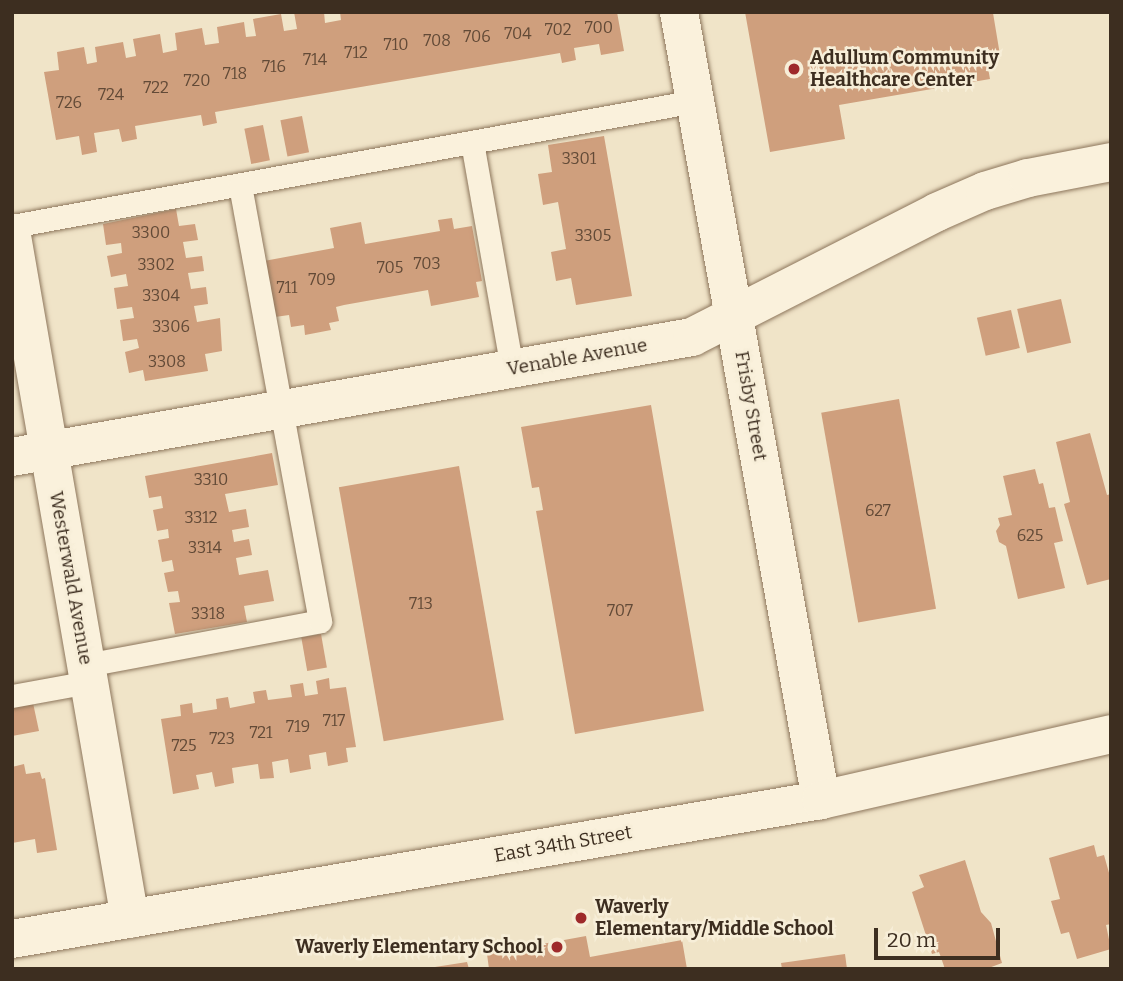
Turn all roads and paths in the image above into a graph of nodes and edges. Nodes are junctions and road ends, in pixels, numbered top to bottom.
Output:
1 (680, 12) edge
2 (695, 102) junction
3 (472, 142) junction
4 (1111, 162) edge
5 (240, 185) junction
6 (12, 226) edge
7 (12, 236) edge
8 (734, 314) junction
9 (512, 369) junction
10 (281, 410) junction
11 (49, 451) junction
12 (12, 457) edge
13 (88, 674) junction
14 (12, 696) edge
15 (1111, 734) edge
16 (821, 800) junction
17 (130, 919) junction
18 (12, 939) edge

1 - 2 street, Frisby Street
2 - 3 lane
2 - 8 street, Frisby Street
3 - 5 lane
3 - 9 lane
4 - 8 street, Venable Avenue
5 - 6 lane
5 - 10 lane
7 - 11 street, Westerwald Avenue
8 - 9 street, Venable Avenue
8 - 16 street, Frisby Street
9 - 10 street, Venable Avenue
10 - 11 street, Venable Avenue
10 - 13 lane
11 - 12 street, Venable Avenue
11 - 13 street, Westerwald Avenue
13 - 14 lane
13 - 17 street, Westerwald Avenue
15 - 16 street, East 34th Street
16 - 17 street, East 34th Street
17 - 18 street, East 34th Street

